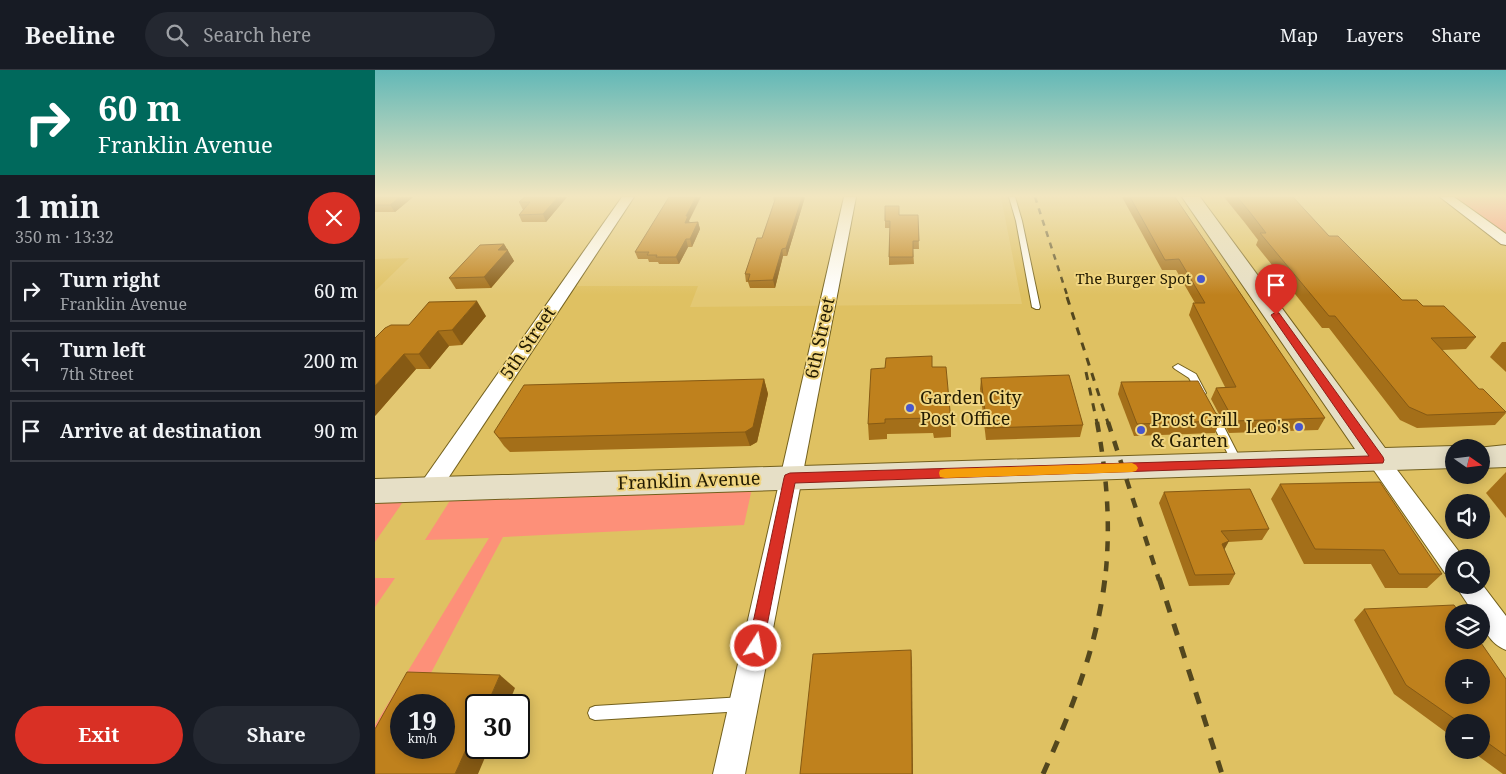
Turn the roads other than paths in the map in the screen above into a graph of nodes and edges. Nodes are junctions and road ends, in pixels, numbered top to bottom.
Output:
1 (606, 230) edge
2 (843, 230) edge
3 (1021, 230) edge
4 (1214, 230) edge
5 (1491, 230) edge
6 (1506, 241) edge
7 (1036, 307) dead end
8 (1178, 367) dead end
9 (1506, 456) edge
10 (1490, 457) edge
11 (1445, 458) edge
12 (1378, 460) junction
13 (1239, 465) junction
14 (790, 478) junction
15 (429, 489) junction
16 (375, 490) edge
17 (1445, 553) edge
18 (1475, 594) edge
19 (1506, 637) edge
20 (744, 704) junction
21 (595, 713) dead end
22 (729, 774) edge

1 - 15 street, 5th Street
2 - 14 street, 6th Street
3 - 7 lane
4 - 12 main road
5 - 6 street
8 - 13 lane
9 - 10 main road
11 - 12 main road, Franklin Avenue
12 - 13 main road, Franklin Avenue
12 - 17 street
13 - 14 main road, Franklin Avenue
14 - 15 main road, Franklin Avenue
14 - 20 street, 6th Street
15 - 16 main road, Franklin Avenue
18 - 19 street
20 - 21 lane
20 - 22 street, 6th Street

